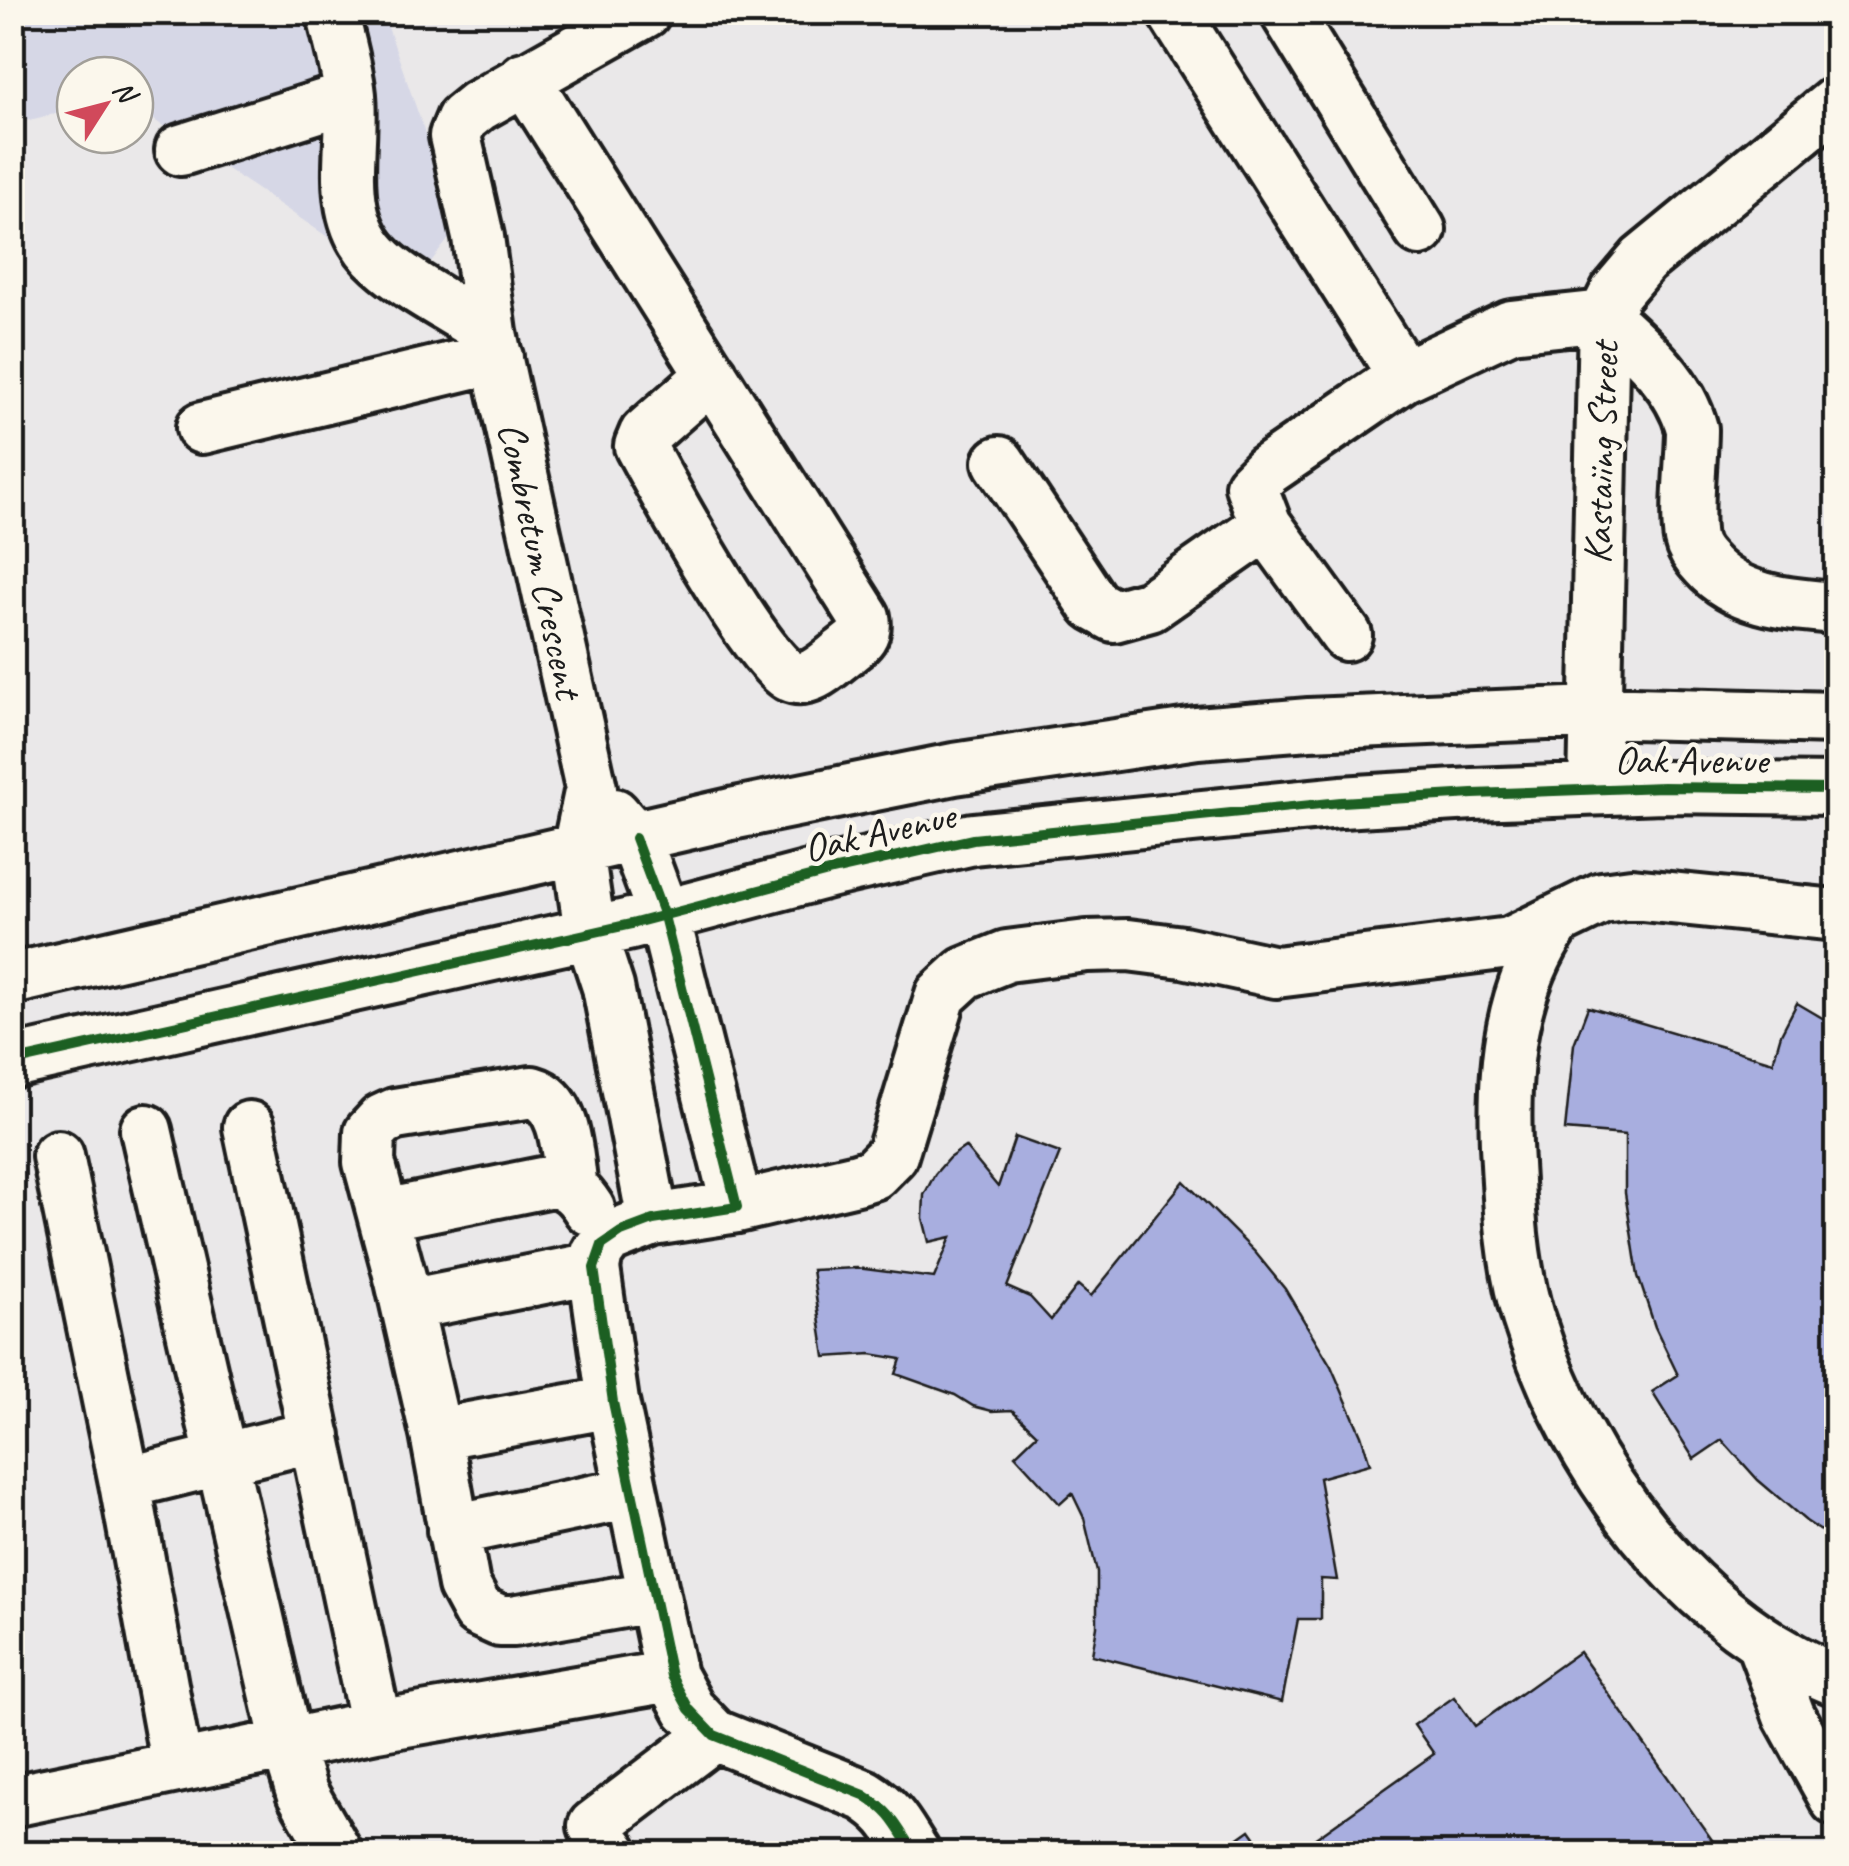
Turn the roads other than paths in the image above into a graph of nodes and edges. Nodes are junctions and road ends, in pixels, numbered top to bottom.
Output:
1 (332, 12) edge
2 (645, 12) edge
3 (1173, 12) edge
4 (1286, 12) edge
5 (524, 78) junction
6 (350, 97) junction
7 (1836, 102) edge
8 (181, 150) dead end
9 (1420, 230) dead end
10 (1604, 316) junction
11 (494, 345) junction
12 (712, 376) junction
13 (1404, 376) junction
14 (202, 428) dead end
15 (998, 462) dead end
16 (1266, 525) junction
17 (1836, 608) edge
18 (1346, 635) dead end
19 (1593, 712) junction
20 (1836, 718) edge
21 (590, 788) junction
22 (1594, 789) junction
23 (1836, 790) edge
24 (635, 838) junction
25 (578, 850) junction
26 (1836, 915) edge
27 (664, 916) junction
28 (1558, 922) junction
29 (590, 932) junction
30 (12, 979) edge
31 (12, 1062) edge
32 (249, 1127) dead end
33 (146, 1130) dead end
34 (58, 1156) dead end
35 (572, 1188) junction
36 (737, 1207) junction
37 (384, 1215) junction
38 (618, 1242) junction
39 (407, 1305) junction
40 (613, 1402) junction
41 (436, 1434) junction
42 (315, 1436) junction
43 (221, 1460) junction
44 (125, 1483) junction
45 (631, 1493) junction
46 (453, 1530) junction
47 (652, 1597) junction
48 (1762, 1643) junction
49 (671, 1676) junction
50 (1836, 1680) edge
51 (376, 1726) junction
52 (714, 1735) junction
53 (287, 1744) junction
54 (177, 1767) junction
55 (1836, 1800) edge
56 (12, 1801) edge
57 (589, 1844) edge
58 (908, 1851) edge
59 (337, 1854) edge

1 - 6 street
2 - 5 street
3 - 13 street
4 - 9 street
5 - 11 street, Combretum Crescent
5 - 12 street
6 - 8 street
6 - 11 street
7 - 10 street, Kastaiing Street
10 - 13 street
10 - 17 street
10 - 19 street, Kastaiing Street
11 - 14 street
11 - 21 street, Combretum Crescent
12 - 12 street
13 - 16 street
15 - 16 street
16 - 18 street
19 - 20 street, Oak Avenue
19 - 22 street, Kastaiing Street
19 - 24 street, Oak Avenue
21 - 24 street, Combretum Crescent
21 - 25 street, Combretum Crescent
22 - 23 street, Oak Avenue
22 - 27 street, Oak Avenue
24 - 25 street, Oak Avenue
24 - 27 street
25 - 29 street, Combretum Crescent
25 - 30 street, Oak Avenue
26 - 28 street
27 - 29 street, Oak Avenue
27 - 36 street
28 - 36 street
28 - 48 street
29 - 31 street, Oak Avenue
29 - 38 street, Combretum Crescent
32 - 42 street
33 - 43 street
34 - 44 street
35 - 37 street
35 - 37 street
35 - 38 street
36 - 38 street
37 - 39 street
38 - 39 street
38 - 40 street, Combretum Crescent
39 - 41 street
40 - 41 street
40 - 45 street, Combretum Crescent
41 - 46 street
42 - 43 street
42 - 51 street
43 - 44 street
43 - 53 street
44 - 54 street
45 - 46 street
45 - 47 street, Combretum Crescent
46 - 47 street
47 - 49 street, Combretum Crescent
48 - 50 street
48 - 55 street
49 - 51 street
49 - 52 street, Combretum Crescent
51 - 53 street
52 - 57 street
52 - 58 street
53 - 54 street
53 - 59 street
54 - 56 street

